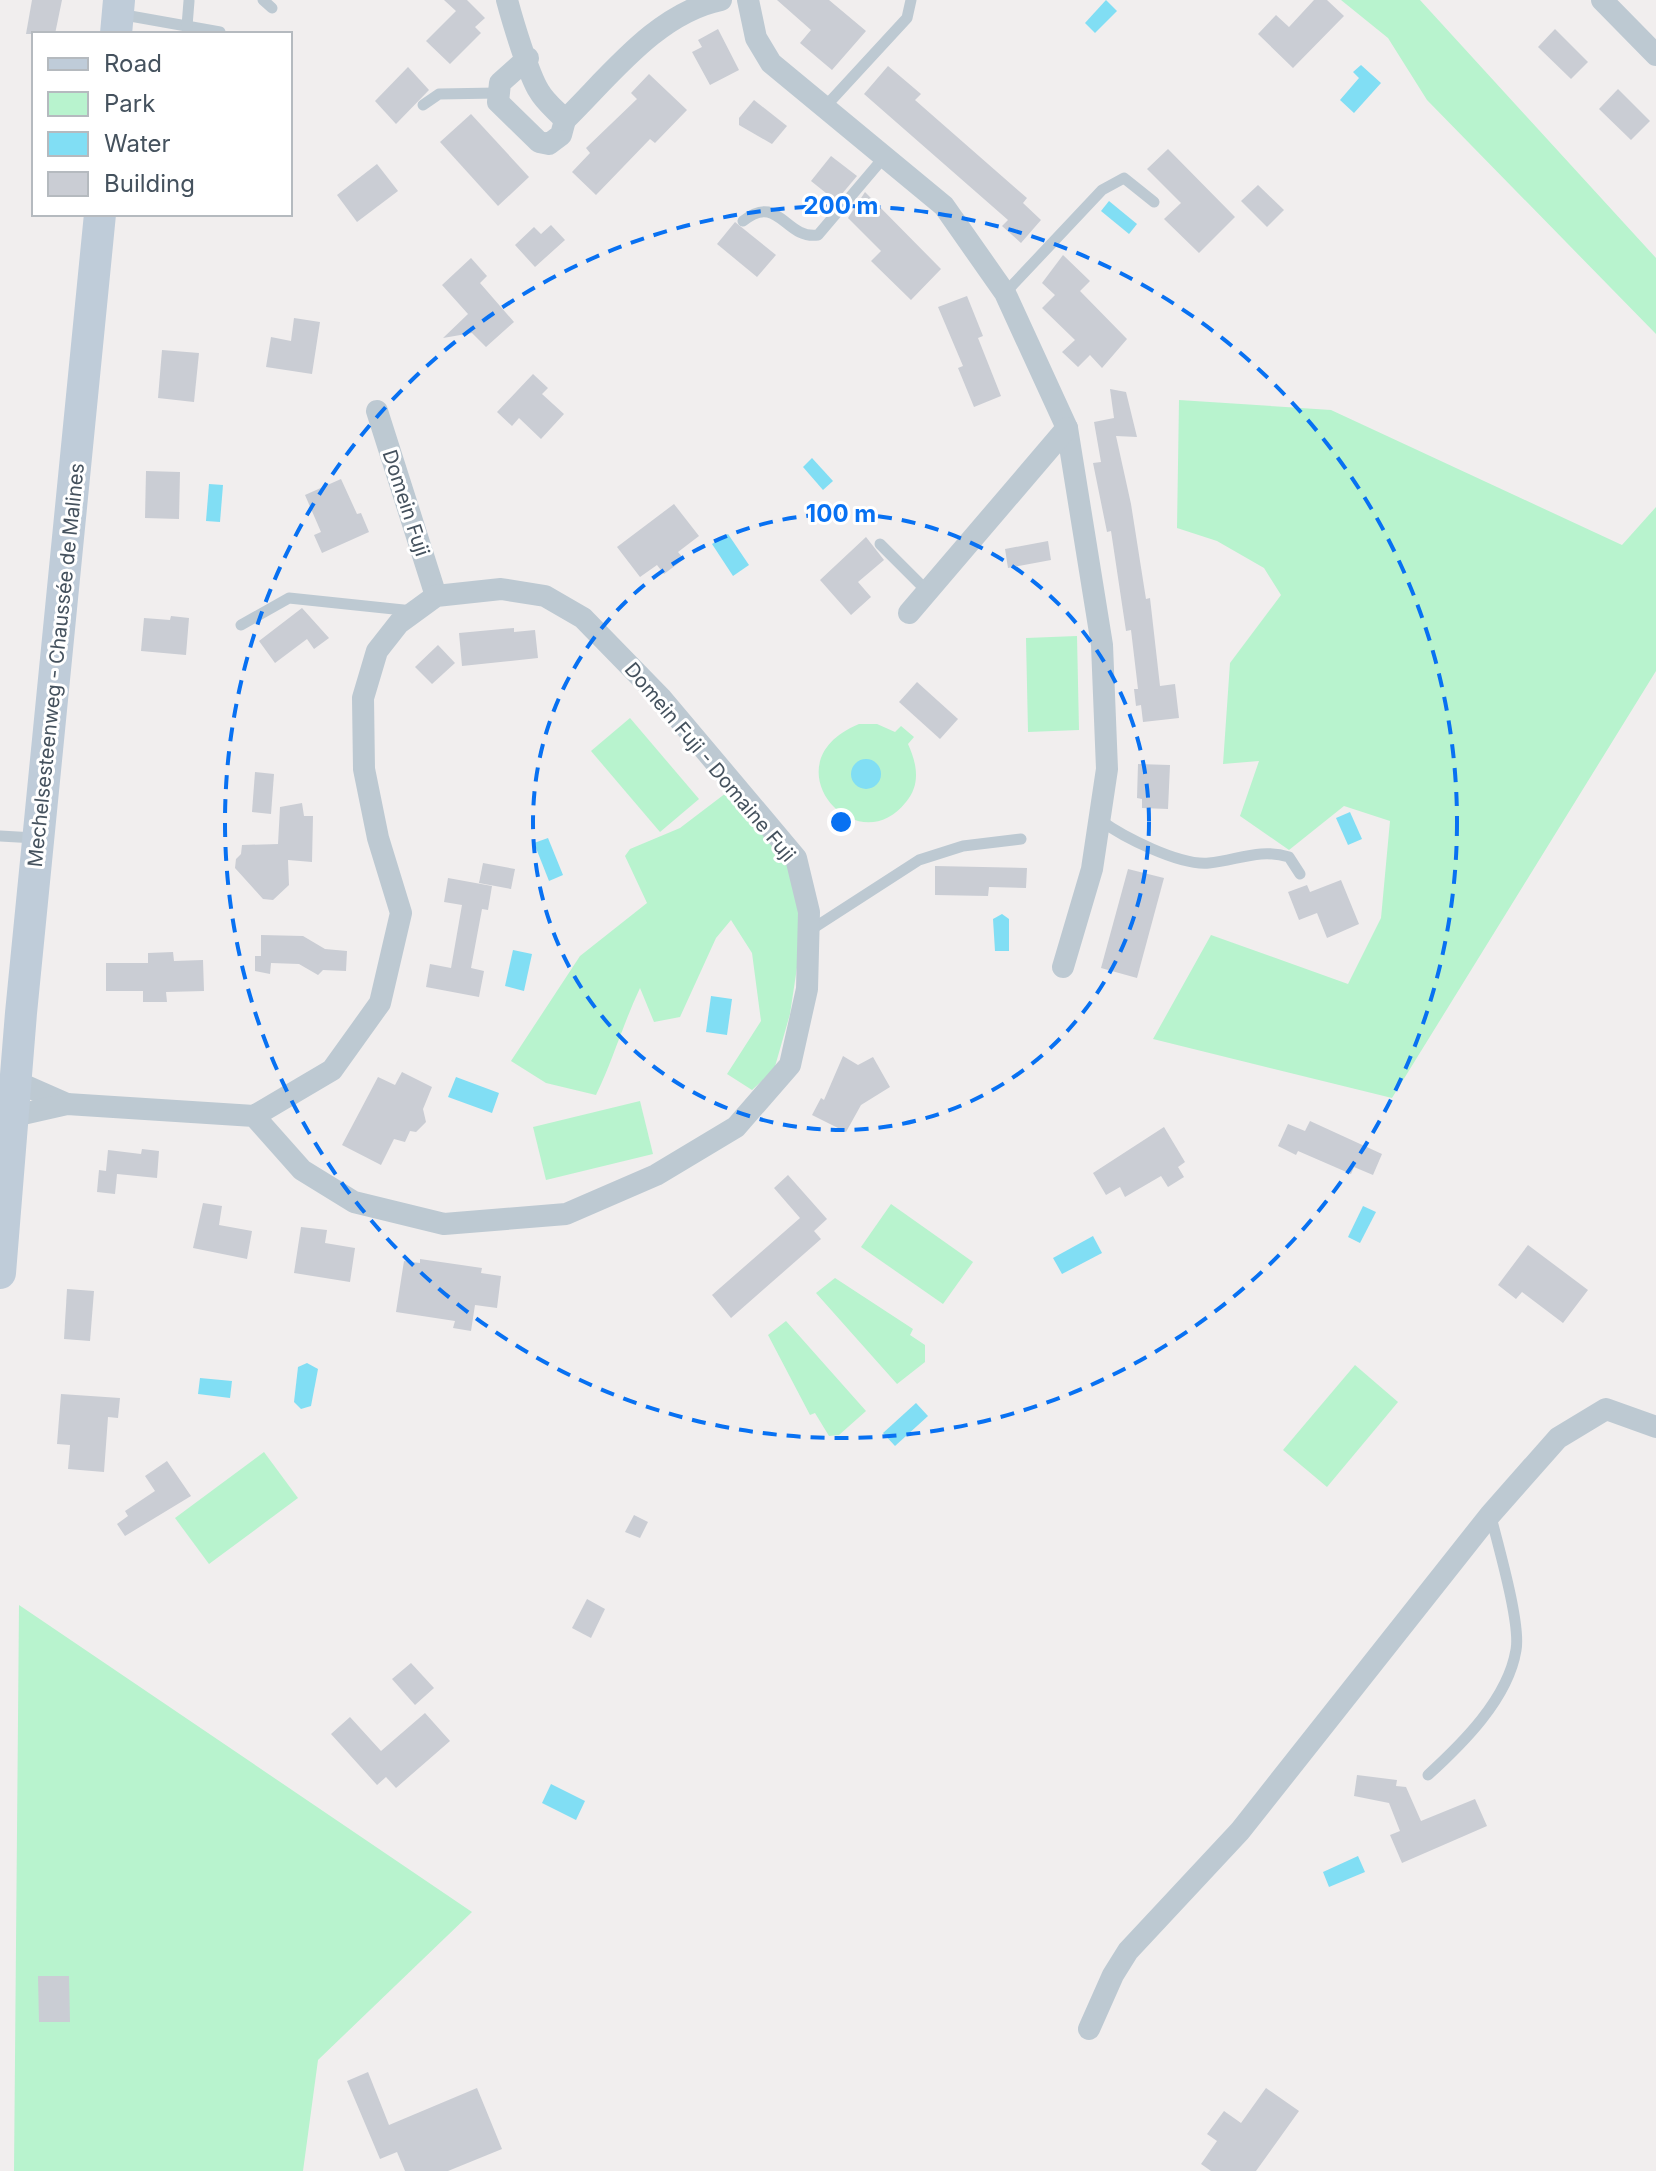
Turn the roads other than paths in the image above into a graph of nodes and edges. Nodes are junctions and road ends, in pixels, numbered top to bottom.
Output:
1 (507, 0) edge
2 (721, 0) edge
3 (748, 0) edge
4 (911, 0) edge
5 (923, 0) edge
6 (1602, 0) edge
7 (189, 1) edge
8 (118, 16) edge
9 (907, 18) junction
10 (187, 26) junction
11 (220, 32) dead end
12 (1656, 55) edge
13 (528, 58) junction
14 (497, 93) junction
15 (423, 105) dead end
16 (824, 108) junction
17 (565, 120) junction
18 (885, 156) junction
19 (1154, 202) dead end
20 (100, 216) edge
21 (743, 221) dead end
22 (1005, 293) junction
23 (377, 411) dead end
24 (1067, 428) junction
25 (880, 544) dead end
26 (927, 591) junction
27 (436, 596) junction
28 (416, 611) junction
29 (909, 613) dead end
30 (241, 625) dead end
31 (1100, 820) junction
32 (0, 836) edge
33 (39, 839) junction
34 (1021, 839) dead end
35 (1300, 874) dead end
36 (809, 931) junction
37 (1063, 967) dead end
38 (17, 1082) junction
39 (67, 1104) junction
40 (14, 1116) junction
41 (254, 1116) junction
42 (1, 1254) edge
43 (1656, 1427) edge
44 (1490, 1515) junction
45 (1428, 1775) dead end
46 (1089, 2029) dead end

1 - 13 street
2 - 17 street
3 - 16 street
4 - 9 lane
5 - 9 lane
6 - 12 street
7 - 10 lane
8 - 10 lane
9 - 16 lane
10 - 11 lane
13 - 14 street
13 - 17 street
14 - 15 lane
14 - 17 street
16 - 18 street
18 - 21 lane
18 - 22 street
19 - 22 lane
20 - 33 main road, Mechelsesteenweg - Chaussée de Malines
22 - 24 street
23 - 27 street, Domein Fuji
24 - 26 street
24 - 31 street
25 - 26 lane
26 - 29 street
27 - 28 street
27 - 36 street, Domein Fuji - Domaine Fuji
28 - 30 lane
28 - 41 street
31 - 35 lane
31 - 37 street
32 - 33 lane
33 - 38 main road, Mechelsesteenweg - Chaussée de Malines
34 - 36 lane
36 - 41 street, Domein Fuji - Domaine Fuji
38 - 39 street
38 - 40 main road, Mechelsesteenweg - Chaussée de Malines
39 - 40 street
39 - 41 street
40 - 42 main road, Mechelsesteenweg - Chaussée de Malines
43 - 44 street
44 - 45 lane
44 - 46 street

